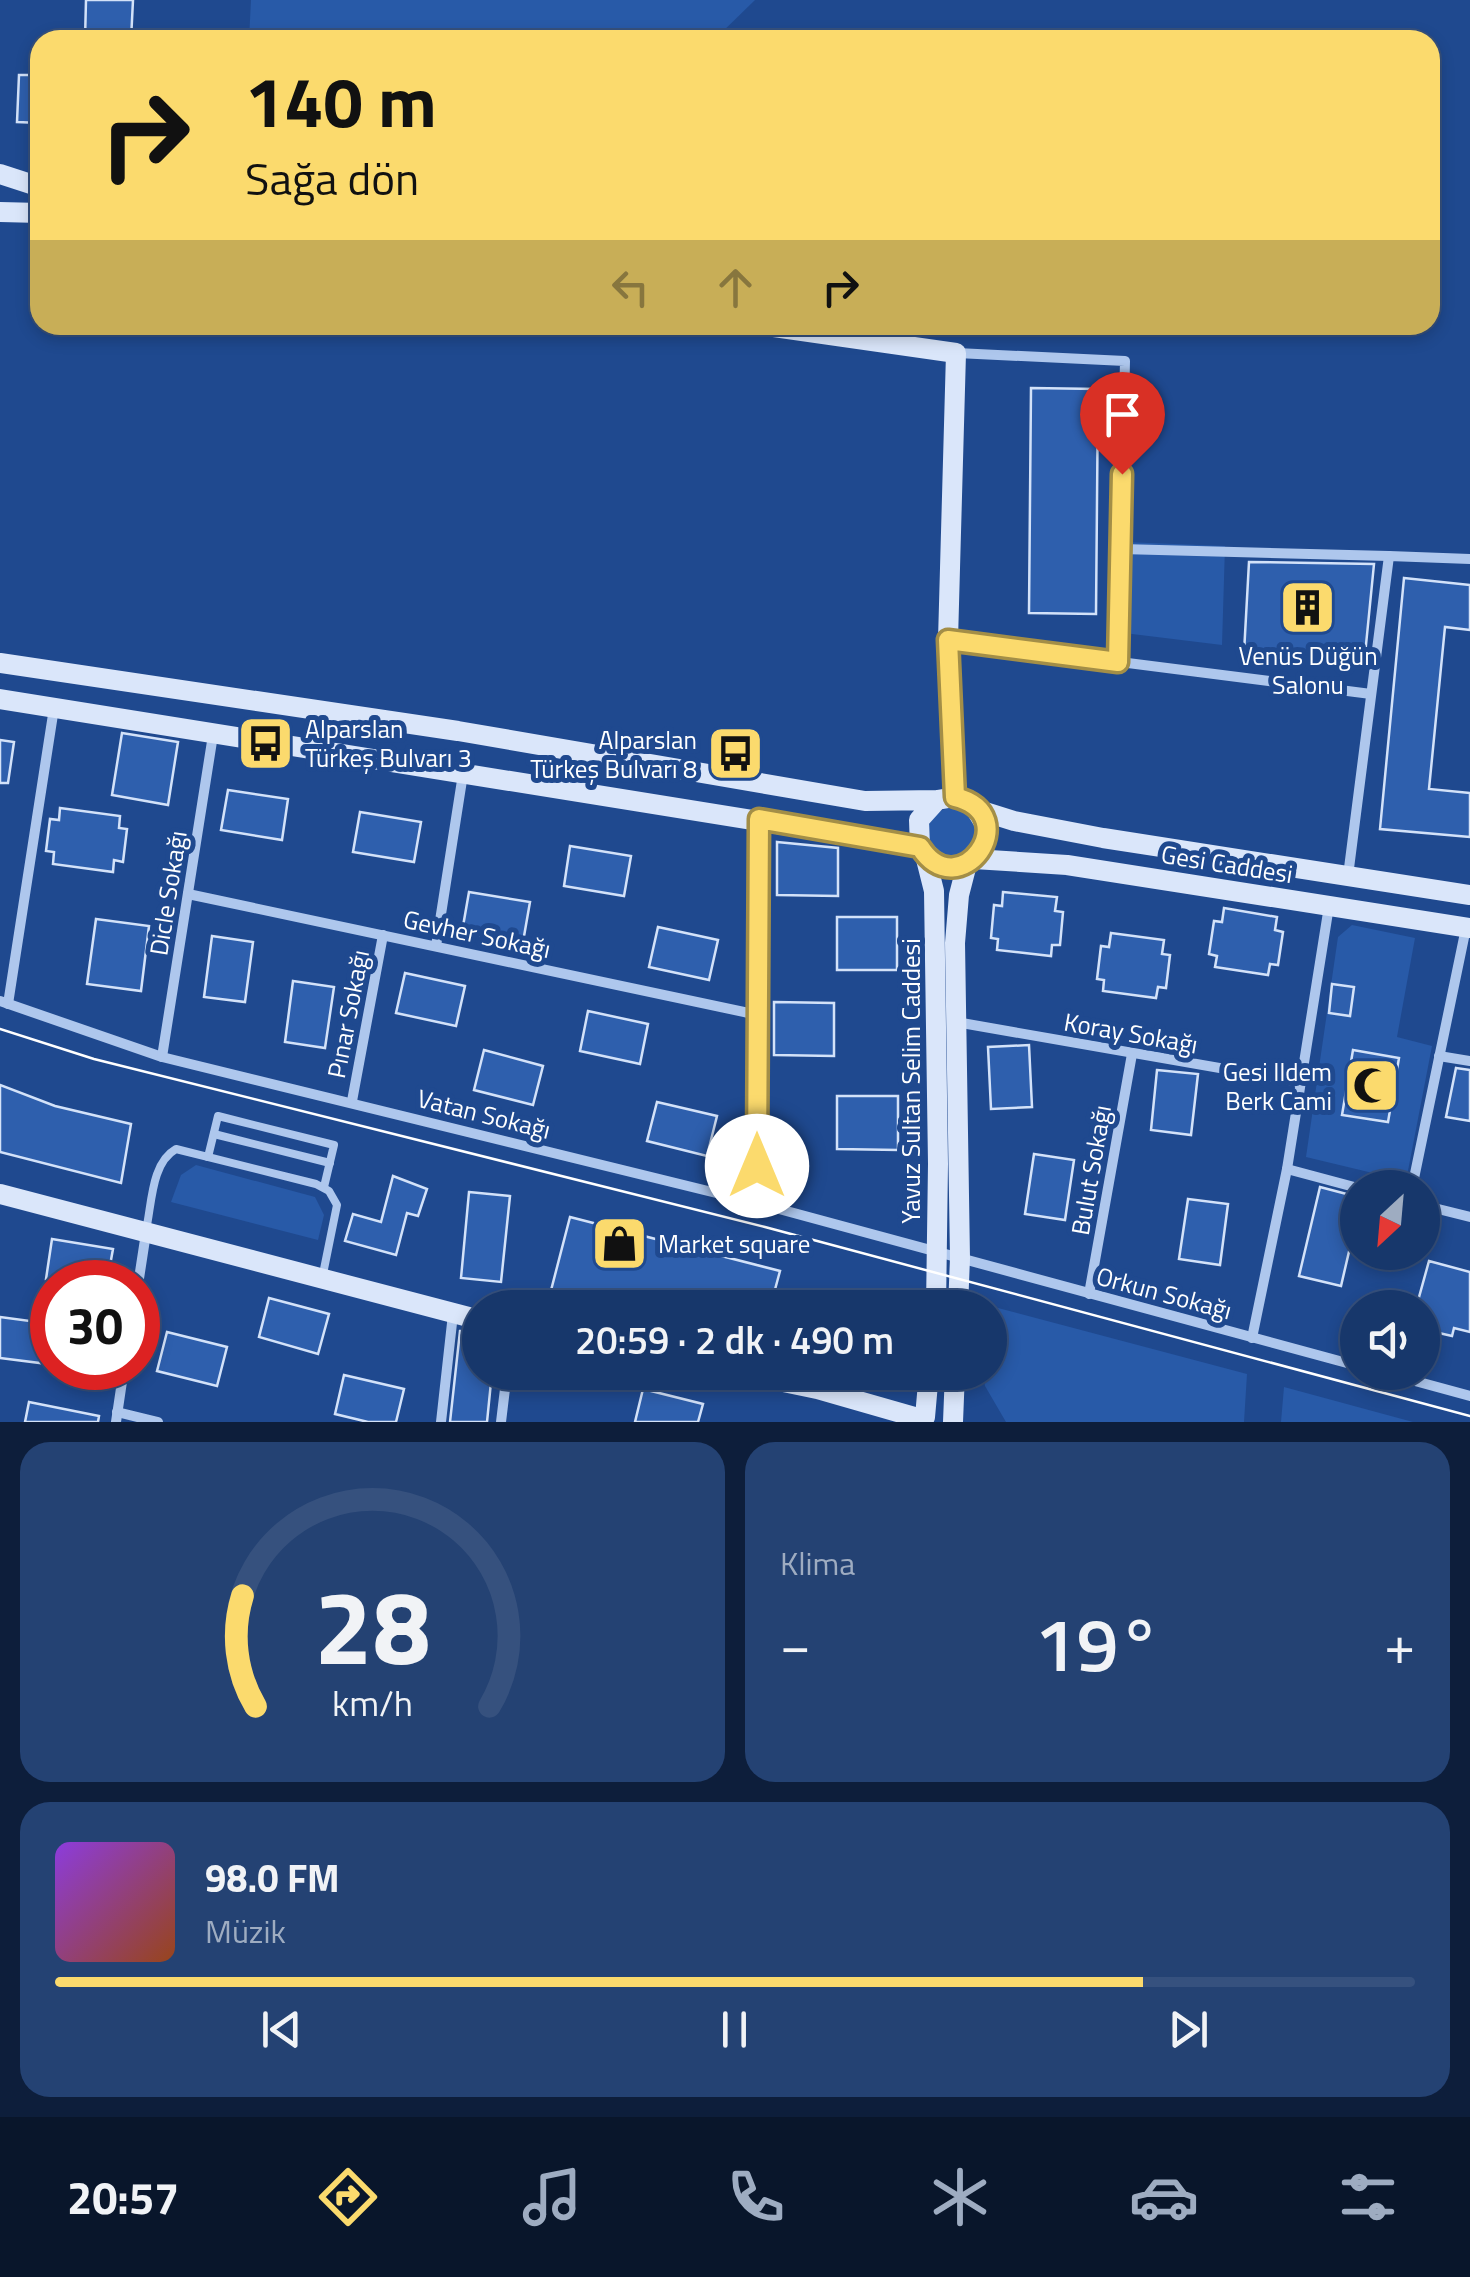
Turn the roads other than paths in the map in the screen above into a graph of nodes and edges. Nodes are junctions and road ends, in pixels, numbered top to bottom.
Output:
1 (0, 174) edge
2 (30, 184) edge
3 (0, 212) edge
4 (30, 213) edge
5 (828, 335) edge
6 (956, 354) junction
7 (1121, 549) junction
8 (1389, 556) junction
9 (1470, 559) edge
10 (948, 640) junction
11 (1118, 662) junction
12 (0, 663) edge
13 (1371, 694) junction
14 (0, 698) edge
15 (54, 708) junction
16 (213, 735) junction
17 (462, 774) junction
18 (946, 799) junction
19 (978, 810) junction
20 (759, 819) junction
21 (922, 851) junction
22 (971, 862) junction
23 (1348, 876) junction
24 (188, 894) junction
25 (1470, 895) edge
26 (1330, 906) junction
27 (1468, 928) edge
28 (383, 934) junction
29 (436, 946) junction
30 (4, 1003) edge
31 (758, 1015) junction
32 (956, 1022) junction
33 (1132, 1054) junction
34 (1439, 1056) junction
35 (162, 1057) junction
36 (1470, 1061) edge
37 (1300, 1082) junction
38 (352, 1101) junction
39 (214, 1134) junction
40 (208, 1157) junction
41 (330, 1163) junction
42 (1286, 1170) junction
43 (1416, 1170) edge
44 (1340, 1184) edge
45 (324, 1187) junction
46 (0, 1194) edge
47 (757, 1203) junction
48 (1440, 1210) edge
49 (1470, 1218) edge
50 (146, 1232) junction
51 (937, 1252) junction
52 (960, 1258) junction
53 (142, 1260) edge
54 (322, 1279) junction
55 (936, 1290) edge
56 (959, 1290) edge
57 (1089, 1294) junction
58 (454, 1313) junction
59 (462, 1315) edge
60 (1252, 1338) junction
61 (1340, 1361) edge
62 (1440, 1388) edge
63 (121, 1390) edge
64 (504, 1390) edge
65 (819, 1390) edge
66 (820, 1390) edge
67 (926, 1390) edge
68 (953, 1390) edge
69 (1470, 1396) edge
70 (117, 1417) edge
71 (922, 1419) edge
72 (158, 1422) edge
73 (441, 1422) edge
74 (501, 1422) edge
75 (884, 1422) edge
76 (951, 1422) edge

1 - 2 main road
3 - 4 main road
5 - 6 main road
6 - 7 street
6 - 10 main road
7 - 8 street
7 - 11 street
8 - 9 street
8 - 13 street
10 - 11 street
10 - 18 main road
11 - 13 street
12 - 18 main road
13 - 23 street
14 - 15 main road
15 - 16 main road
15 - 30 street
16 - 17 main road
16 - 24 street, Dicle Sokağı
17 - 20 main road
17 - 29 street
18 - 19 main road
18 - 21 main road
19 - 22 main road
19 - 23 main road, Gesi Caddesi
20 - 21 main road
20 - 31 street
21 - 22 main road
21 - 51 main road, Yavuz Sultan Selim Caddesi
22 - 26 main road, Gesi Caddesi
22 - 32 main road, Yavuz Sultan Selim Caddesi
23 - 25 main road, Gesi Caddesi
24 - 28 street, Gevher Sokağı
24 - 35 street, Dicle Sokağı
26 - 27 main road, Gesi Caddesi
26 - 37 street
27 - 34 street
28 - 29 street, Gevher Sokağı
28 - 38 street, Pınar Sokağı
29 - 31 street, Gevher Sokağı
30 - 35 street, Vatan Sokağı
31 - 47 street
32 - 33 street, Koray Sokağı
32 - 52 main road, Yavuz Sultan Selim Caddesi
33 - 37 street, Koray Sokağı
33 - 57 street, Bulut Sokağı
34 - 36 street
34 - 43 street
35 - 38 street, Vatan Sokağı
37 - 42 street
38 - 47 street, Vatan Sokağı
39 - 40 lane
39 - 41 lane
39 - 41 lane
40 - 45 lane
40 - 50 lane
41 - 45 lane
42 - 44 street
42 - 60 street
45 - 54 lane
46 - 50 main road
47 - 51 street, Vatan Sokağı
48 - 49 street
50 - 53 street
50 - 54 main road
51 - 52 street, Vatan Sokağı
51 - 55 main road, Yavuz Sultan Selim Caddesi
52 - 56 main road, Yavuz Sultan Selim Caddesi
52 - 57 street, Orkun Sokağı
54 - 58 main road
57 - 60 street, Orkun Sokağı
58 - 59 main road
58 - 73 street
60 - 61 street, Orkun Sokağı
62 - 69 street
63 - 70 street
64 - 74 street
65 - 75 main road
66 - 71 main road
67 - 71 main road
68 - 76 main road
70 - 72 street
71 - 76 main road

